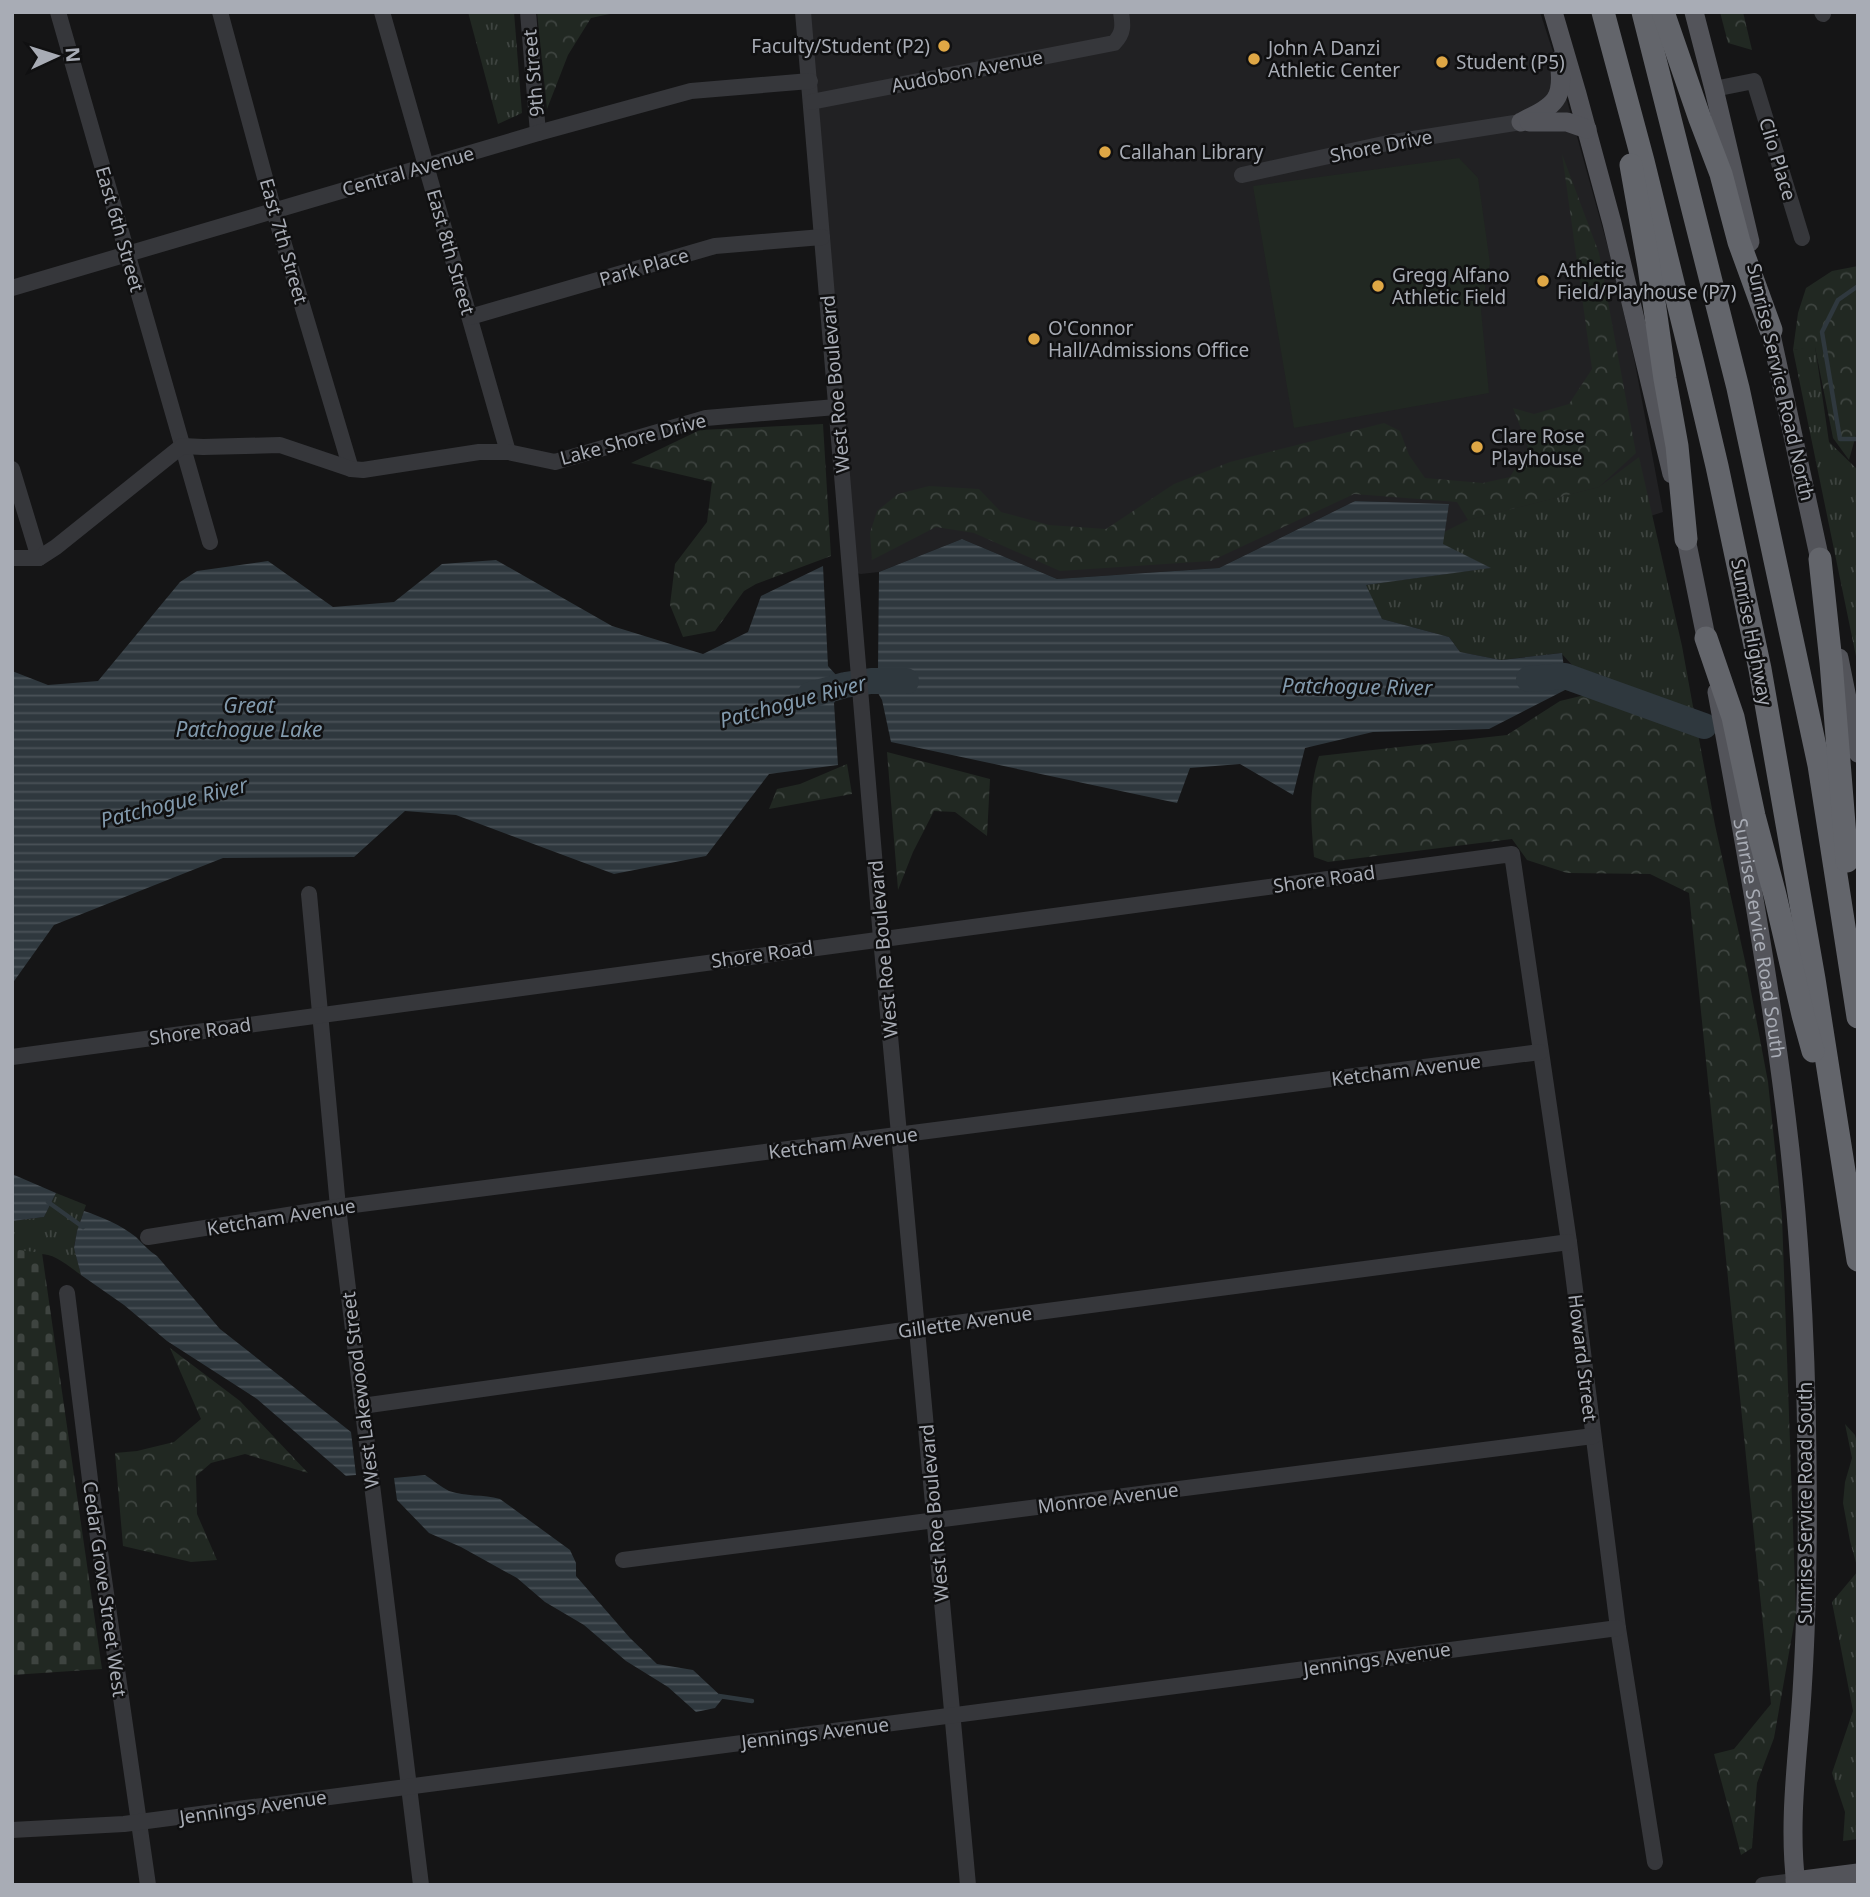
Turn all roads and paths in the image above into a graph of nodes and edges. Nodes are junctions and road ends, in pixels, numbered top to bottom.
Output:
1 (58, 12) edge
2 (220, 12) edge
3 (382, 12) edge
4 (528, 12) edge
5 (803, 12) edge
6 (1121, 12) edge
7 (1603, 12) edge
8 (1643, 12) edge
9 (1663, 12) edge
10 (1694, 12) edge
11 (1553, 13) edge
12 (1616, 60) junction
13 (810, 81) junction
14 (1714, 89) junction
15 (811, 102) junction
16 (1521, 122) junction
17 (1587, 129) junction
18 (538, 133) junction
19 (425, 166) junction
20 (1242, 175) dead end
21 (274, 211) junction
22 (822, 237) junction
23 (1802, 238) dead end
24 (127, 254) junction
25 (12, 288) edge
26 (470, 317) junction
27 (1771, 330) junction
28 (836, 407) junction
29 (182, 446) junction
30 (508, 452) junction
31 (12, 469) edge
32 (351, 469) junction
33 (1686, 539) junction
34 (210, 542) dead end
35 (12, 558) edge
36 (39, 558) junction
37 (1820, 559) junction
38 (1706, 638) junction
39 (1858, 753) edge
40 (1512, 854) joint
41 (309, 894) dead end
42 (881, 938) junction
43 (320, 1014) junction
44 (1857, 1014) edge
45 (1540, 1052) junction
46 (12, 1057) edge
47 (899, 1135) junction
48 (1838, 1135) junction
49 (338, 1207) junction
50 (148, 1237) dead end
51 (1569, 1241) junction
52 (1858, 1261) edge
53 (67, 1293) dead end
54 (918, 1328) junction
55 (362, 1406) junction
56 (1593, 1436) junction
57 (934, 1519) junction
58 (623, 1560) dead end
59 (1618, 1628) junction
60 (952, 1715) junction
61 (409, 1786) junction
62 (139, 1822) junction
63 (12, 1830) edge
64 (1655, 1862) dead end
65 (1858, 1872) edge
66 (1796, 1883) edge
67 (148, 1885) edge
68 (421, 1885) edge
69 (968, 1885) edge
70 (1763, 1885) edge

1 - 24 street, East 6th Street
2 - 21 street, East 7th Street
3 - 19 street, East 8th Street
4 - 18 street, 9th Street
5 - 13 street, West Roe Boulevard
6 - 15 street, Audobon Avenue
7 - 12 highway, Sunrise Highway
8 - 44 highway, Sunrise Highway
9 - 27 highway
10 - 14 main road, Sunrise Service Road North
11 - 16 main road
11 - 17 main road, Sunrise Service Road South
12 - 33 highway
12 - 48 highway, Sunrise Highway
13 - 15 street, West Roe Boulevard
13 - 18 street, Central Avenue
14 - 23 street, Clio Place
14 - 27 main road, Sunrise Service Road North
15 - 22 street, West Roe Boulevard
16 - 17 main road
16 - 20 street, Shore Drive
17 - 33 main road, Sunrise Service Road South
18 - 19 street, Central Avenue
19 - 21 street, Central Avenue
19 - 26 street, East 8th Street
21 - 24 street, Central Avenue
21 - 32 street, East 7th Street
22 - 26 street, Park Place
22 - 28 street, West Roe Boulevard
24 - 25 street, Central Avenue
24 - 29 street, East 6th Street
26 - 30 street, East 8th Street
27 - 37 main road, Sunrise Service Road North
28 - 30 street, Lake Shore Drive
28 - 42 street, West Roe Boulevard
29 - 32 street, Lake Shore Drive
29 - 34 street, East 6th Street
29 - 36 street
30 - 32 street, Lake Shore Drive
31 - 36 street
33 - 38 main road, Sunrise Service Road South
35 - 36 street
37 - 39 main road, Sunrise Service Road North
37 - 44 highway
38 - 48 highway
38 - 66 main road, Sunrise Service Road South
40 - 42 street, Shore Road
40 - 45 street, Howard Street
41 - 43 street, West Lakewood Street
42 - 43 street, Shore Road
42 - 47 street, West Roe Boulevard
43 - 46 street, Shore Road
43 - 49 street, West Lakewood Street
45 - 47 street, Ketcham Avenue
45 - 51 street, Howard Street
47 - 49 street, Ketcham Avenue
47 - 54 street, West Roe Boulevard
48 - 52 highway, Sunrise Highway
49 - 50 street, Ketcham Avenue
49 - 55 street, West Lakewood Street
51 - 54 street, Gillette Avenue
51 - 56 street, Howard Street
53 - 62 street, Cedar Grove Street West
54 - 55 street, Gillette Avenue
54 - 57 street, West Roe Boulevard
55 - 61 street, West Lakewood Street
56 - 57 street, Monroe Avenue
56 - 59 street, Howard Street
57 - 58 street, Monroe Avenue
57 - 60 street, West Roe Boulevard
59 - 60 street, Jennings Avenue
59 - 64 street, Howard Street
60 - 61 street, Jennings Avenue
60 - 69 street, West Roe Boulevard
61 - 62 street, Jennings Avenue
61 - 68 street, West Lakewood Street
62 - 63 street, Jennings Avenue
62 - 67 street, Cedar Grove Street West
65 - 66 main road
66 - 70 street

